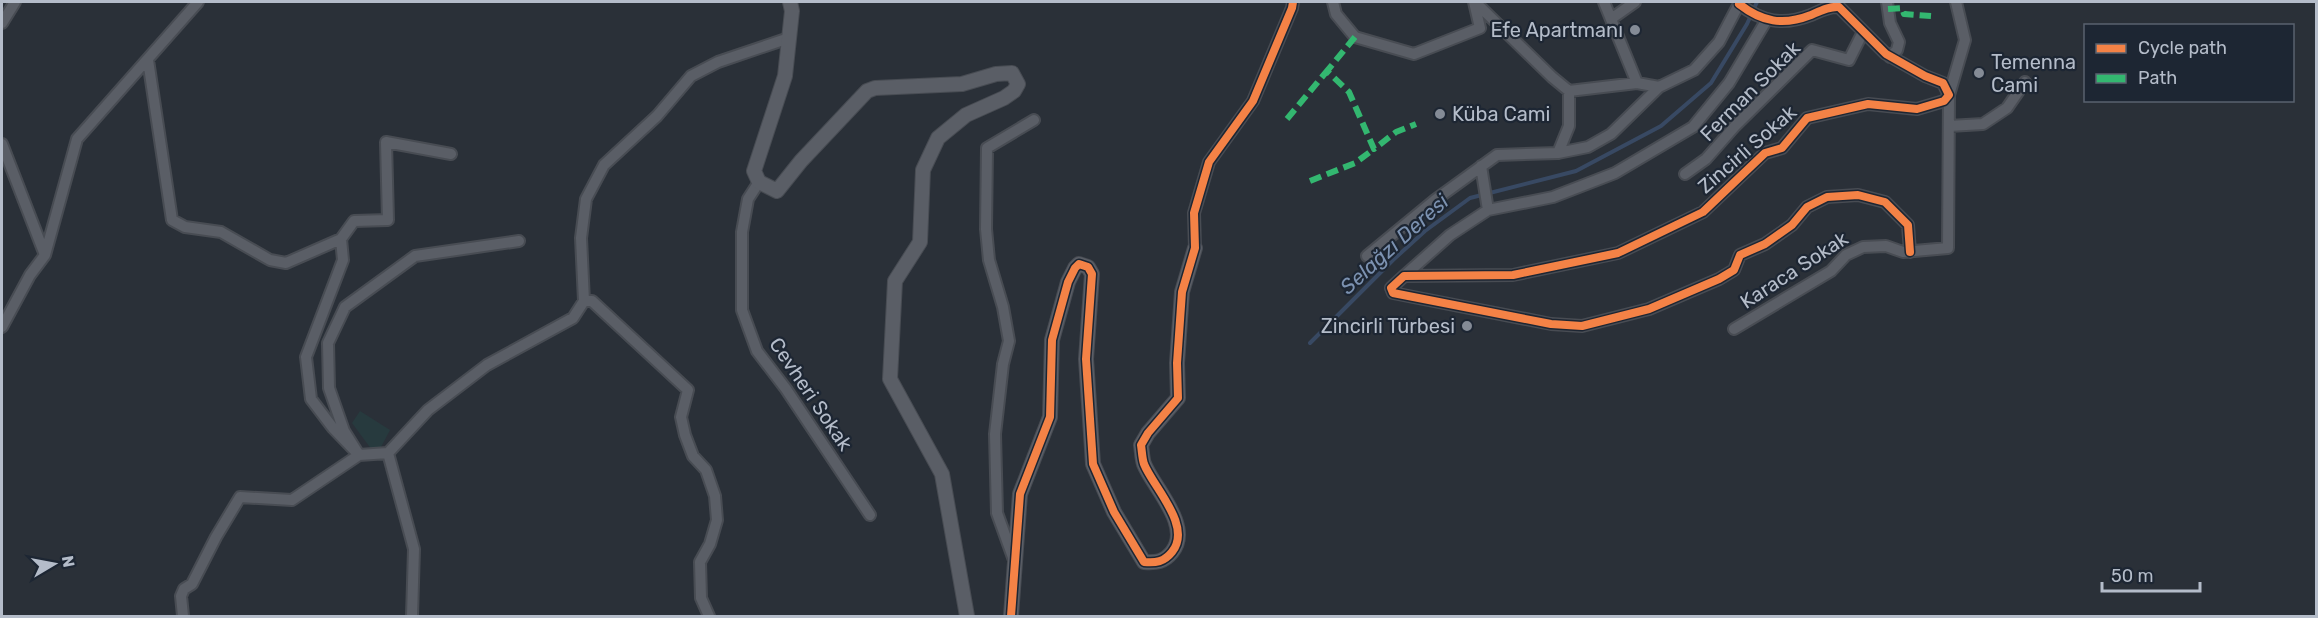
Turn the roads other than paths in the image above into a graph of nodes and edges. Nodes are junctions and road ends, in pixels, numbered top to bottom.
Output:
1 (15, 2) edge
2 (198, 2) edge
3 (790, 2) edge
4 (1293, 2) edge
5 (1333, 2) edge
6 (1474, 2) edge
7 (1604, 2) edge
8 (1635, 2) edge
9 (1887, 2) edge
10 (1956, 2) edge
11 (1740, 4) edge
12 (1611, 19) junction
13 (1763, 19) junction
14 (2, 23) edge
15 (1863, 32) junction
16 (789, 38) junction
17 (1890, 57) junction
18 (148, 60) junction
19 (2025, 82) dead end
20 (1637, 83) junction
21 (1659, 87) junction
22 (1569, 91) junction
23 (1949, 95) junction
24 (1034, 120) dead end
25 (1949, 126) junction
26 (2, 144) edge
27 (1558, 153) junction
28 (451, 154) dead end
29 (1481, 166) junction
30 (1685, 174) dead end
31 (759, 182) junction
32 (1488, 210) junction
33 (341, 239) junction
34 (519, 242) dead end
35 (1195, 248) joint
36 (1910, 252) junction
37 (45, 255) junction
38 (1367, 256) dead end
39 (1404, 276) junction
40 (584, 301) junction
41 (2, 327) edge
42 (1734, 329) dead end
43 (388, 453) junction
44 (359, 455) junction
45 (870, 515) dead end
46 (1015, 563) junction
47 (183, 616) edge
48 (412, 616) edge
49 (709, 616) edge
50 (967, 616) edge
51 (1011, 616) edge

1 - 14 street
2 - 18 street
3 - 16 street
4 - 35 street
5 - 6 street
6 - 22 street
7 - 12 street
8 - 12 street
9 - 17 street
10 - 23 street, Karaca Sokak
11 - 13 street
11 - 21 street
12 - 20 street
13 - 15 street
13 - 32 street
15 - 17 street
15 - 30 street, Ferman Sokak
16 - 31 street
16 - 40 street
17 - 23 street
18 - 33 street
18 - 37 street
19 - 25 street
20 - 21 street
20 - 22 street
21 - 27 street
22 - 27 street
23 - 25 street, Karaca Sokak
23 - 39 street, Zincirli Sokak
24 - 46 street
25 - 36 street, Karaca Sokak
26 - 37 street
27 - 29 street
28 - 33 street
29 - 32 street
29 - 38 street
31 - 45 street, Cevheri Sokak
31 - 50 street
32 - 39 street
33 - 44 street
34 - 44 street
35 - 46 street
36 - 39 street
36 - 42 street, Karaca Sokak
37 - 41 street
40 - 43 street
40 - 49 street
43 - 44 street
43 - 48 street
44 - 47 street
46 - 51 street

